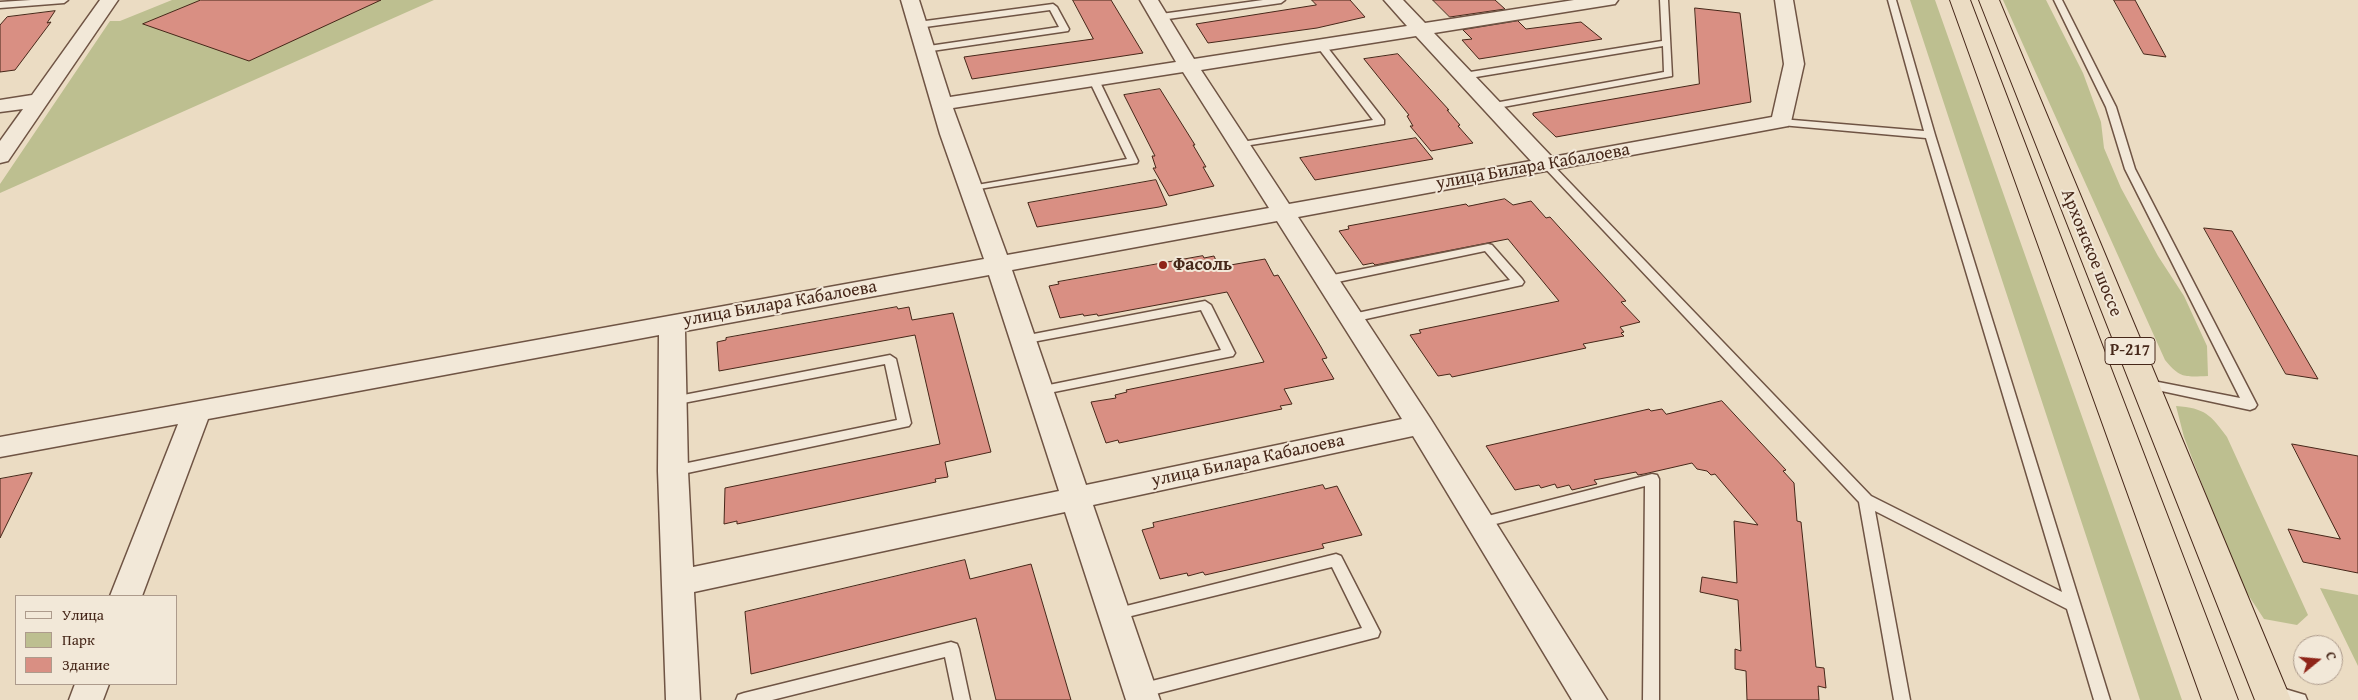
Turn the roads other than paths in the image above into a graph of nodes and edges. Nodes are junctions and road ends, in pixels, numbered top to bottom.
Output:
1 (64, 0) edge
2 (109, 0) edge
3 (910, 0) edge
4 (1281, 0) edge
5 (1393, 0) edge
6 (1609, 0) edge
7 (1664, 0) edge
8 (1784, 0) edge
9 (1892, 0) edge
10 (1960, 0) edge
11 (1989, 0) edge
12 (2058, 0) edge
13 (0, 5) edge
14 (1155, 9) edge
15 (918, 25) junction
16 (1421, 30) junction
17 (1667, 43) junction
18 (1321, 45) junction
19 (925, 49) junction
20 (1188, 65) junction
21 (1464, 76) junction
22 (1094, 80) junction
23 (39, 100) junction
24 (942, 104) junction
25 (0, 106) edge
26 (1492, 106) junction
27 (1781, 122) junction
28 (1930, 135) junction
29 (1242, 145) junction
30 (0, 156) edge
31 (1546, 164) junction
32 (971, 189) junction
33 (1285, 212) junction
34 (998, 265) junction
35 (1328, 280) junction
36 (1352, 318) junction
37 (672, 323) junction
38 (1022, 340) junction
39 (2144, 384) junction
40 (1039, 391) junction
41 (673, 401) junction
42 (197, 410) junction
43 (1420, 426) junction
44 (0, 447) edge
45 (673, 471) junction
46 (1076, 497) junction
47 (1866, 500) junction
48 (1480, 523) junction
49 (677, 583) junction
50 (126, 595) edge
51 (2073, 605) junction
52 (1115, 614) junction
53 (92, 685) edge
54 (1142, 696) edge
55 (2271, 696) edge
56 (86, 700) edge
57 (683, 700) edge
58 (744, 700) edge
59 (962, 700) edge
60 (1590, 700) edge
61 (1651, 700) edge
62 (1902, 700) edge
63 (2102, 700) edge
64 (2220, 700) edge
65 (2299, 700) edge

1 - 13 lane
2 - 23 street
3 - 15 street
4 - 14 lane
5 - 16 street
6 - 16 street
7 - 17 lane
8 - 27 street
9 - 28 lane
10 - 64 highway, Архонское шоссе / Р-217
11 - 39 highway, Архонское шоссе / Р-217
12 - 39 lane
14 - 20 street
15 - 19 street
15 - 19 lane
16 - 18 street
16 - 21 street
17 - 21 lane
17 - 26 lane
18 - 20 street
18 - 29 lane
19 - 24 street
20 - 22 street
20 - 29 street
21 - 26 street
22 - 24 street
22 - 32 lane
23 - 25 street
23 - 30 street
24 - 32 street
26 - 31 street
27 - 28 lane
27 - 31 street, улица Билара Кабалоева
28 - 51 lane
29 - 33 street
31 - 33 street, улица Билара Кабалоева
31 - 47 lane
32 - 34 street
33 - 34 street, улица Билара Кабалоева
33 - 35 street
34 - 37 street, улица Билара Кабалоева
34 - 38 street
35 - 36 street
35 - 36 lane
36 - 43 street
37 - 41 street, улица Билара Кабалоева
37 - 42 street
38 - 40 street
38 - 40 lane
39 - 55 highway, Архонское шоссе / Р-217
40 - 46 street
41 - 45 street, улица Билара Кабалоева
41 - 45 lane
42 - 44 street
42 - 50 street
43 - 46 street, улица Билара Кабалоева
43 - 48 street
45 - 49 street, улица Билара Кабалоева
46 - 49 street, улица Билара Кабалоева
46 - 52 street
47 - 51 lane
47 - 62 lane
48 - 60 street
48 - 61 lane
49 - 57 street, улица Билара Кабалоева
51 - 63 lane
52 - 54 street
52 - 54 lane
53 - 56 street
55 - 65 lane
58 - 59 lane

